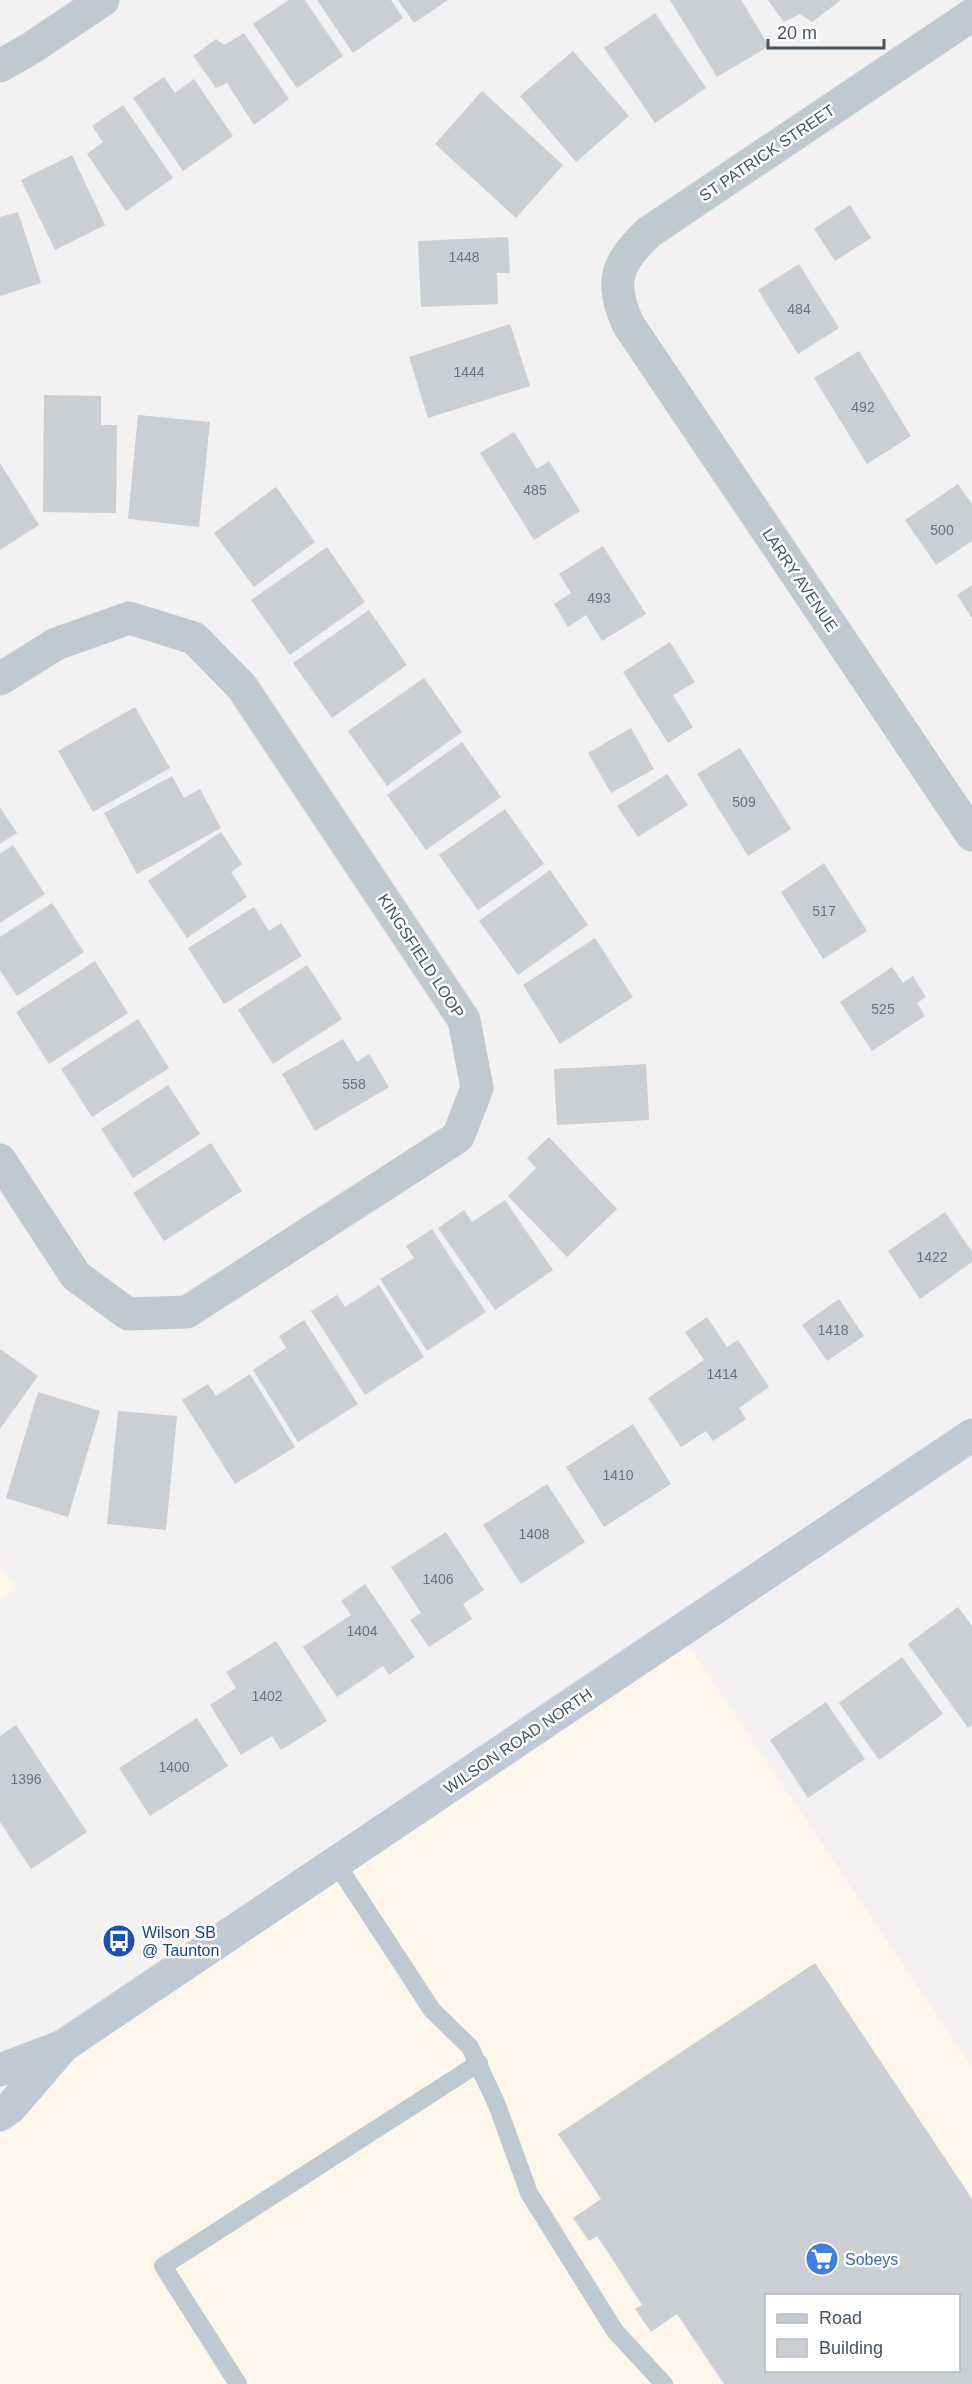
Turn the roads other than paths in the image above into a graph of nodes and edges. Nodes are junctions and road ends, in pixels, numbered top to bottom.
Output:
1 (103, 0) edge
2 (972, 15) edge
3 (0, 66) edge
4 (628, 324) joint
5 (0, 679) edge
6 (972, 835) edge
7 (0, 1160) edge
8 (972, 1435) edge
9 (336, 1863) junction
10 (63, 2046) junction
11 (479, 2063) junction
12 (0, 2070) edge
13 (0, 2115) edge
14 (238, 2384) edge
15 (664, 2384) edge

1 - 3 street
2 - 4 street, ST PATRICK STREET
4 - 6 street, LARRY AVENUE
5 - 7 street, KINGSFIELD LOOP
8 - 9 street, WILSON ROAD NORTH
9 - 10 street, WILSON ROAD NORTH
9 - 11 lane
10 - 12 street, WILSON ROAD NORTH
10 - 13 street, WILSON ROAD NORTH
11 - 14 lane
11 - 15 lane

